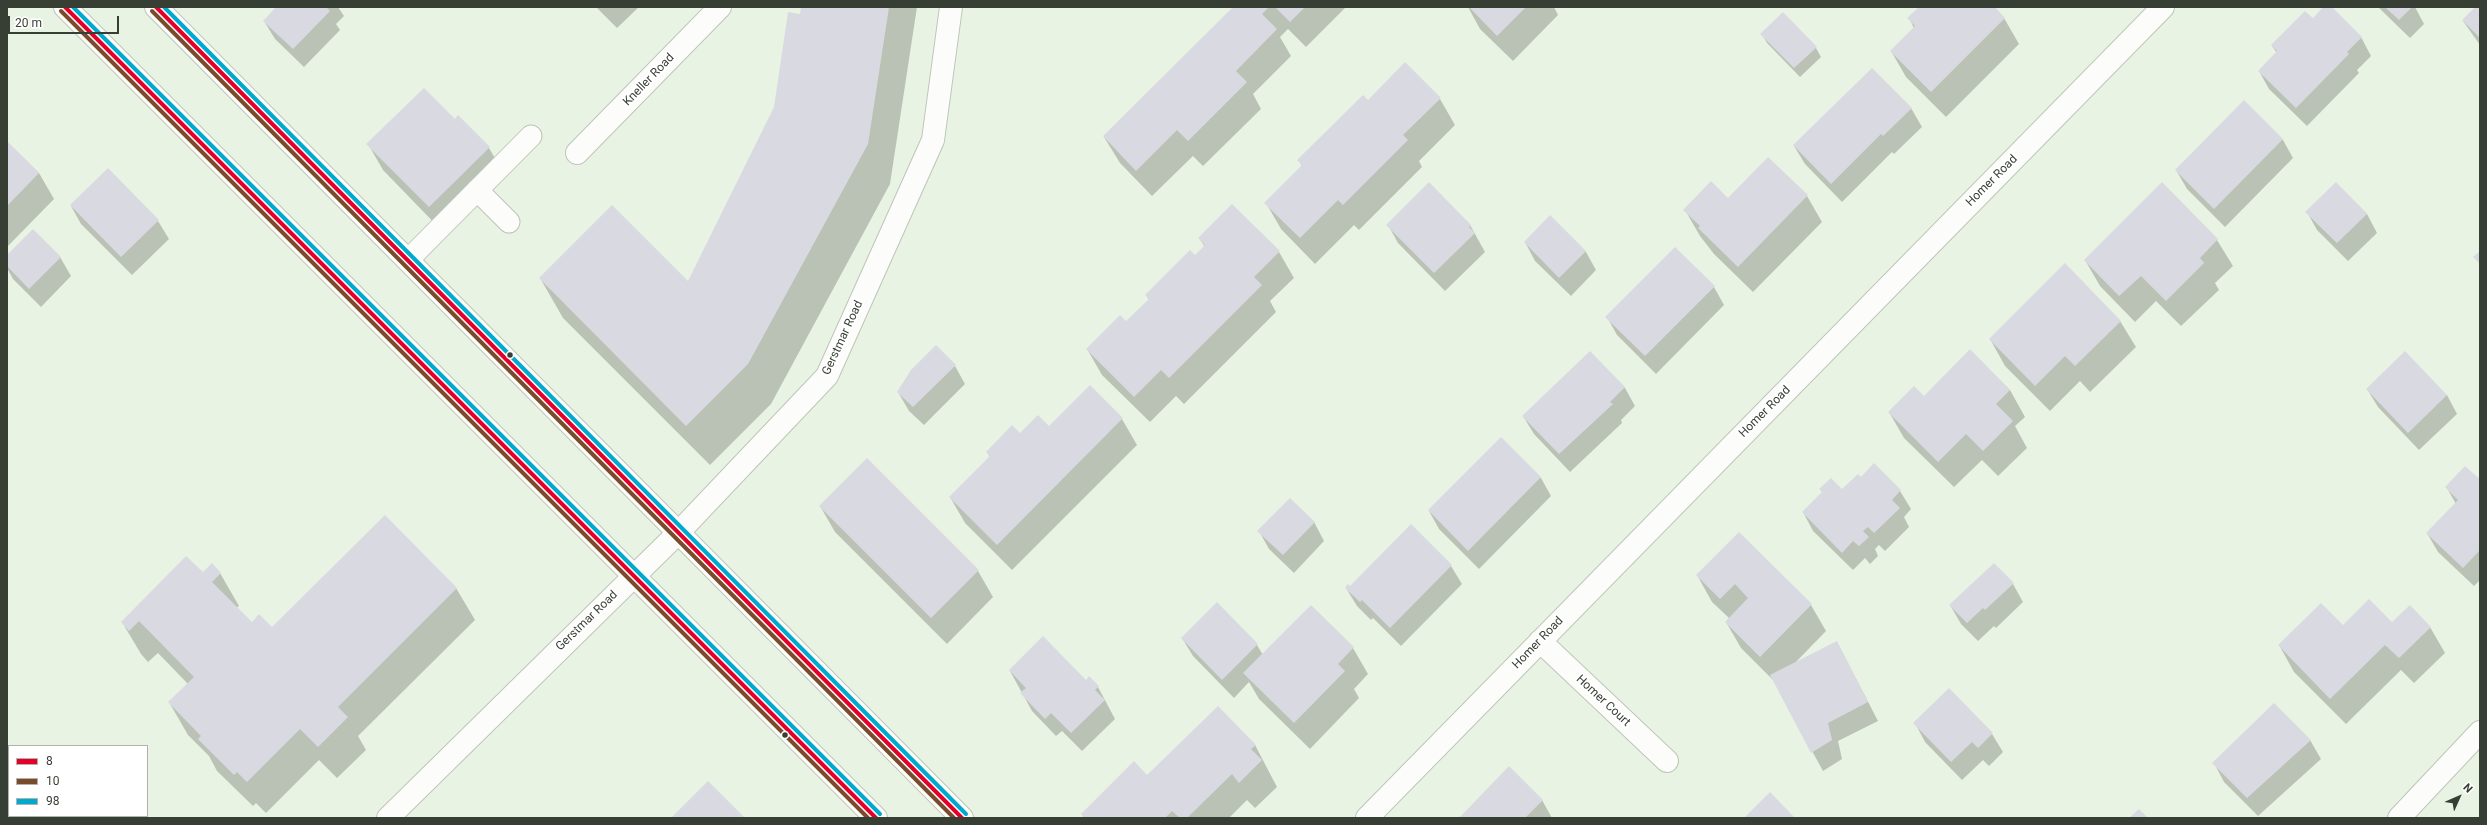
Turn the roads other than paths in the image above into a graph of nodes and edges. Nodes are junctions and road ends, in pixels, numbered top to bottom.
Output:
1 (66, 7) edge
2 (156, 7) edge
3 (720, 7) edge
4 (951, 7) edge
5 (2163, 7) edge
6 (531, 136) dead end
7 (577, 153) dead end
8 (477, 190) junction
9 (509, 222) dead end
10 (408, 260) junction
11 (678, 533) junction
12 (634, 576) junction
13 (1540, 641) junction
14 (2480, 732) edge
15 (1667, 761) dead end
16 (388, 818) edge
17 (876, 818) edge
18 (962, 818) edge
19 (1367, 818) edge
20 (2399, 818) edge

1 - 12 street
2 - 10 street
3 - 7 street, Kneller Road
4 - 11 street, Gerstmar Road
5 - 13 street, Homer Road
6 - 8 lane
8 - 9 lane
8 - 10 lane
10 - 11 street
11 - 12 street, Gerstmar Road
11 - 18 street
12 - 16 street, Gerstmar Road
12 - 17 street
13 - 15 street, Homer Court
13 - 19 street, Homer Road
14 - 20 street

